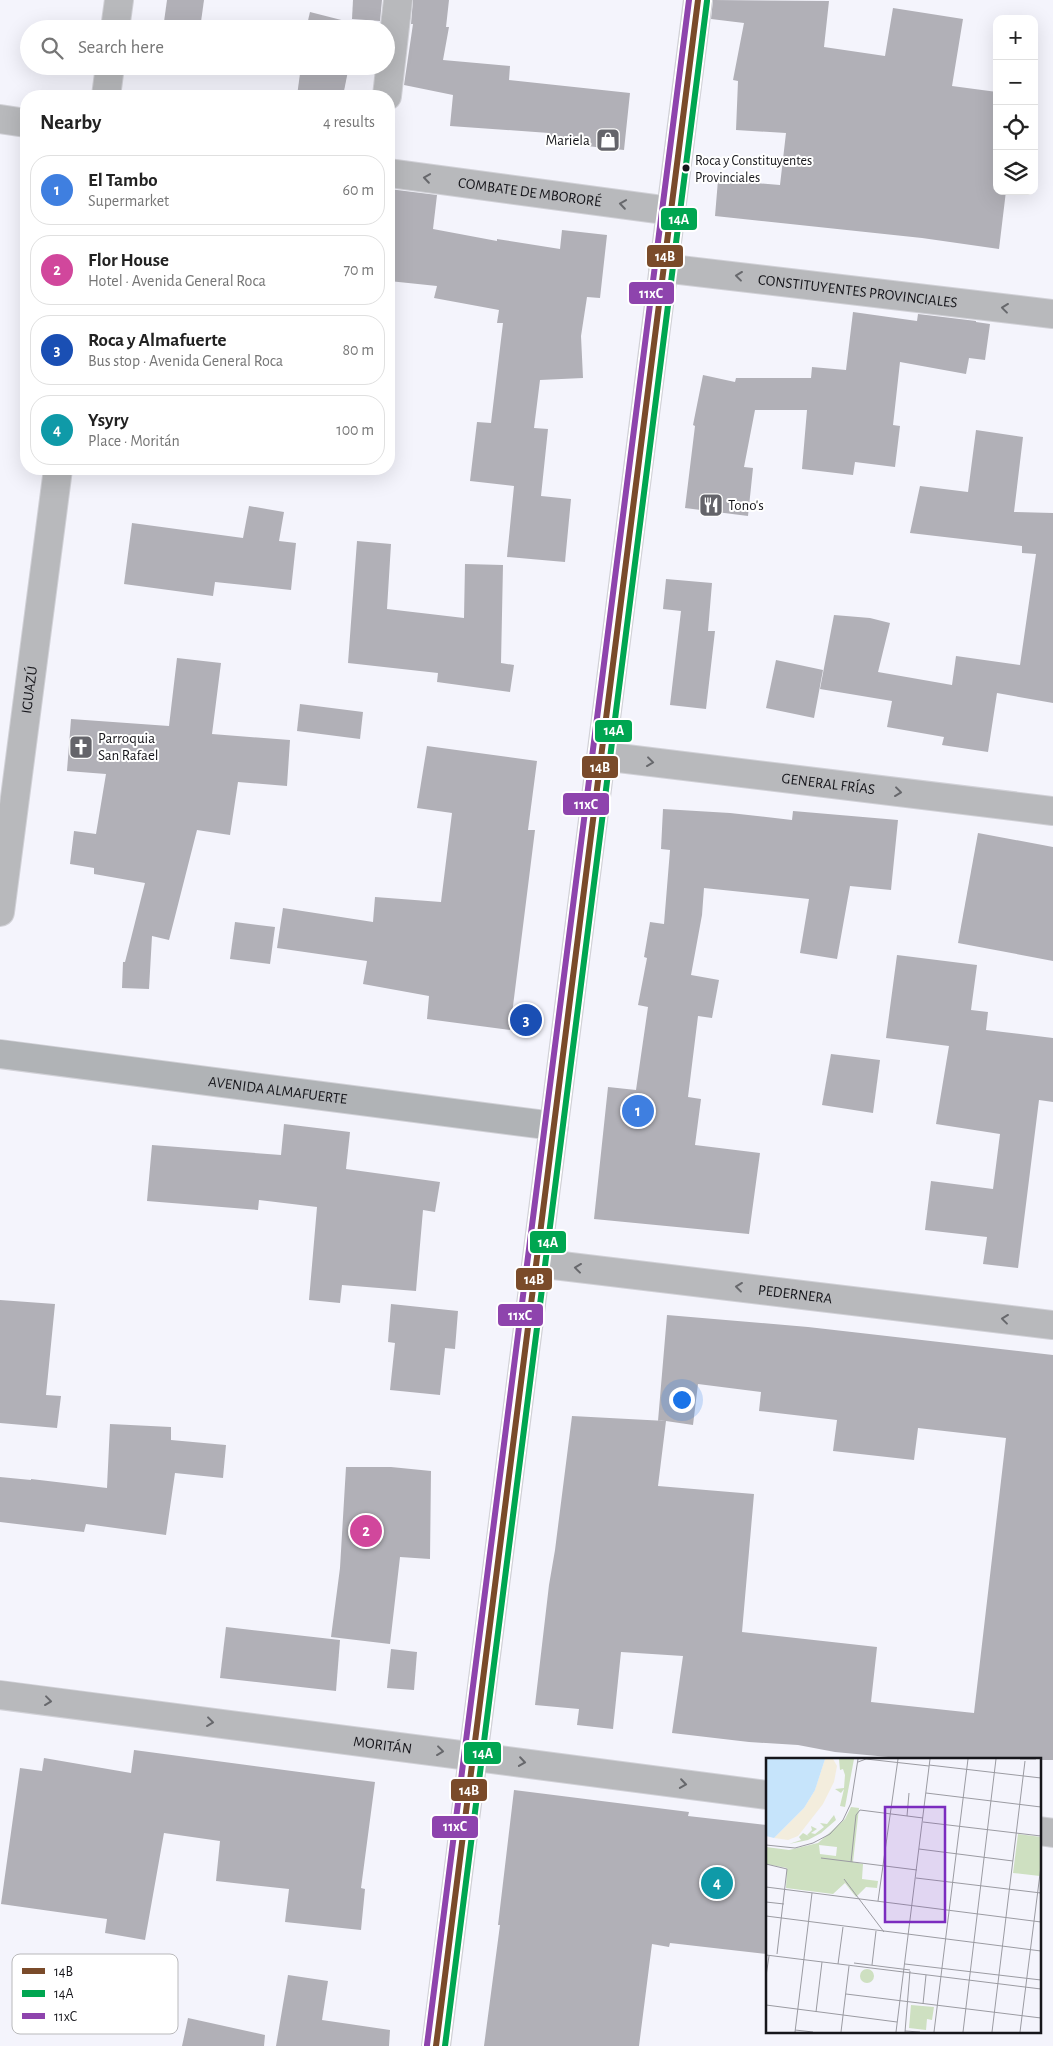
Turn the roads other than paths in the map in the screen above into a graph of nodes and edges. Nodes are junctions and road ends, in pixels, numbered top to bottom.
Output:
1 (118, 0) edge
2 (398, 0) edge
3 (698, 0) edge
4 (116, 20) edge
5 (395, 26) edge
6 (109, 75) edge
7 (389, 75) edge
8 (107, 90) edge
9 (388, 90) edge
10 (0, 119) edge
11 (20, 122) edge
12 (395, 174) edge
13 (672, 211) junction
14 (663, 268) junction
15 (1053, 314) edge
16 (57, 475) edge
17 (602, 756) junction
18 (1053, 812) edge
19 (0, 912) edge
20 (0, 1054) edge
21 (554, 1126) junction
22 (536, 1263) junction
23 (1053, 1325) edge
24 (0, 1695) edge
25 (473, 1756) junction
26 (766, 1795) edge
27 (1040, 1831) edge
28 (1053, 1833) edge
29 (436, 2046) edge

1 - 4 street
2 - 5 street
3 - 13 main road
6 - 8 street
7 - 9 street
10 - 11 street
13 -> 12 street, COMBATE DE MBORORÉ
13 - 14 main road
15 -> 14 street, CONSTITUYENTES PROVINCIALES
14 - 17 main road
16 - 19 street, IGUAZÚ
17 -> 18 street, GENERAL FRÍAS
17 - 21 main road
20 - 21 main road, AVENIDA ALMAFUERTE
21 - 22 main road
23 -> 22 street, PEDERNERA
22 - 25 main road
24 -> 25 street, MORITÁN
25 -> 26 street, MORITÁN
25 - 29 main road
27 - 28 street

